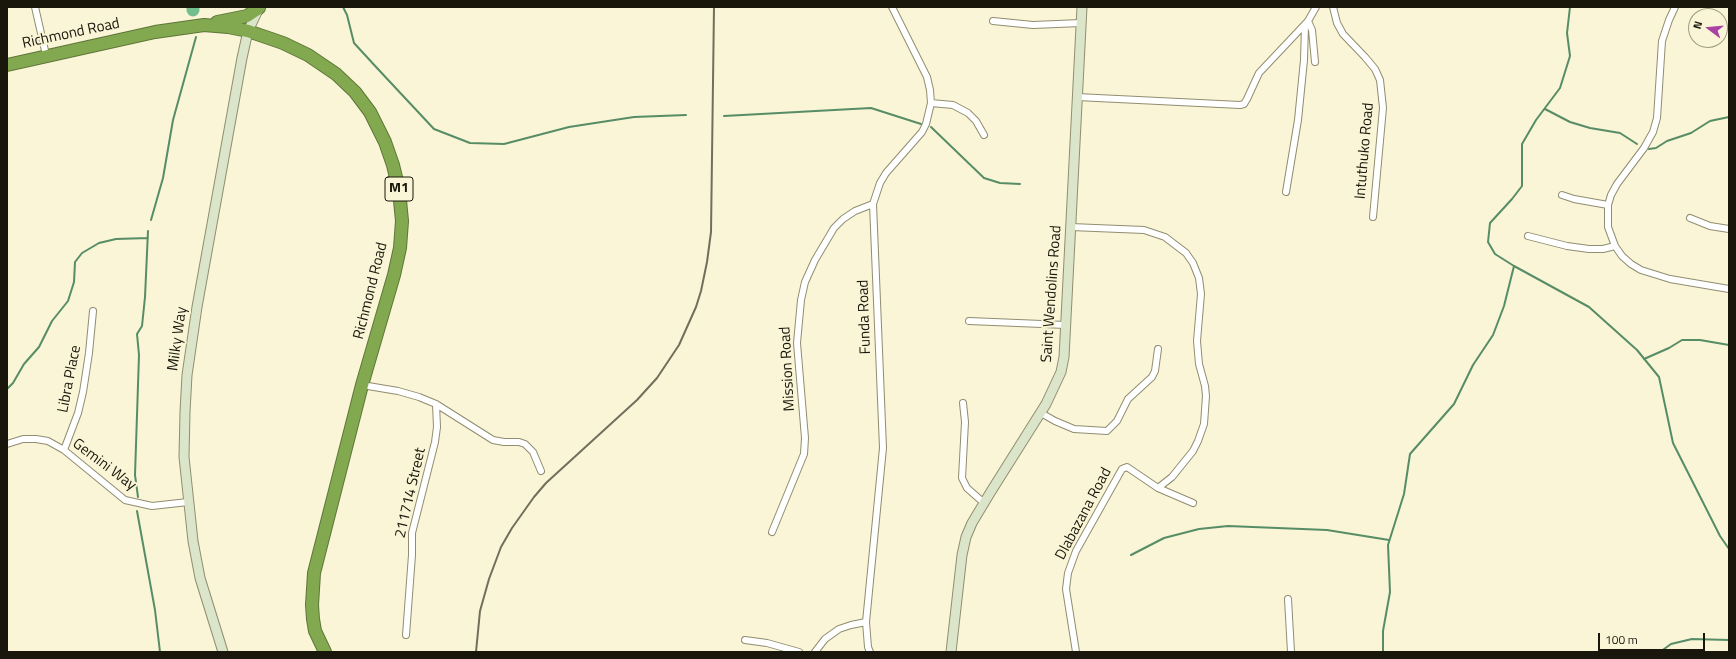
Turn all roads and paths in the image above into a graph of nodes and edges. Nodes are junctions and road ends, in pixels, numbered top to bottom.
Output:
1 (35, 7) edge
2 (892, 7) edge
3 (1082, 7) edge
4 (1310, 7) edge
5 (1316, 7) edge
6 (1333, 7) edge
7 (1675, 7) edge
8 (259, 8) edge
9 (1313, 13) junction
10 (993, 21) dead end
11 (1081, 22) junction
12 (1307, 23) junction
13 (204, 26) junction
14 (248, 31) junction
15 (46, 55) junction
16 (1315, 62) dead end
17 (7, 65) edge
18 (1077, 97) junction
19 (931, 103) junction
20 (984, 135) dead end
21 (1286, 192) dead end
22 (1562, 195) dead end
23 (873, 204) junction
24 (1608, 205) junction
25 (1373, 217) dead end
26 (1690, 218) dead end
27 (1071, 228) junction
28 (1729, 229) edge
29 (1528, 236) dead end
30 (1615, 246) junction
31 (1729, 289) edge
32 (93, 311) dead end
33 (969, 321) dead end
34 (1066, 325) junction
35 (1158, 349) dead end
36 (362, 385) junction
37 (962, 403) dead end
38 (436, 404) junction
39 (1041, 413) junction
40 (7, 444) edge
41 (64, 450) junction
42 (541, 471) dead end
43 (1158, 488) junction
44 (188, 502) junction
45 (984, 503) junction
46 (1193, 503) dead end
47 (772, 532) dead end
48 (1288, 599) dead end
49 (866, 622) junction
50 (406, 635) dead end
51 (745, 640) dead end
52 (223, 652) edge
53 (325, 652) edge
54 (799, 652) edge
55 (815, 652) edge
56 (870, 652) edge
57 (951, 652) edge
58 (1076, 652) edge
59 (1291, 652) edge

1 - 15 street
2 - 19 street, Funda Road
3 - 11 street, Saint Wendolins Road
4 - 9 street
5 - 9 street
6 - 25 street, Intuthuko Road
7 - 24 street
8 - 13 highway
8 - 14 street, Milky Way
9 - 12 street
10 - 11 street
11 - 18 street, Saint Wendolins Road
12 - 16 street
12 - 18 street
12 - 21 street
13 - 14 highway, Richmond Road / M1
13 - 15 highway, Richmond Road / M1
14 - 36 highway, Richmond Road / M1
14 - 44 street, Milky Way
15 - 17 highway, Richmond Road / M1
18 - 27 street, Saint Wendolins Road
19 - 20 street
19 - 23 street, Funda Road
22 - 24 street
23 - 47 street, Mission Road
23 - 49 street, Funda Road
24 - 30 street
26 - 28 street
27 - 34 street, Saint Wendolins Road
27 - 43 street
29 - 30 street
30 - 31 street
32 - 41 street, Libra Place
33 - 34 street
34 - 39 street, Saint Wendolins Road
35 - 39 street
36 - 38 street
36 - 53 highway, Richmond Road / M1
37 - 45 street
38 - 42 street
38 - 50 street, 211714 Street
39 - 45 street, Saint Wendolins Road
40 - 41 street, Gemini Way
41 - 44 street, Gemini Way
43 - 46 street
43 - 58 street, Dlabazana Road
44 - 52 street, Milky Way
45 - 57 street, Saint Wendolins Road
48 - 59 street
49 - 55 street
49 - 56 street, Funda Road
51 - 54 street

